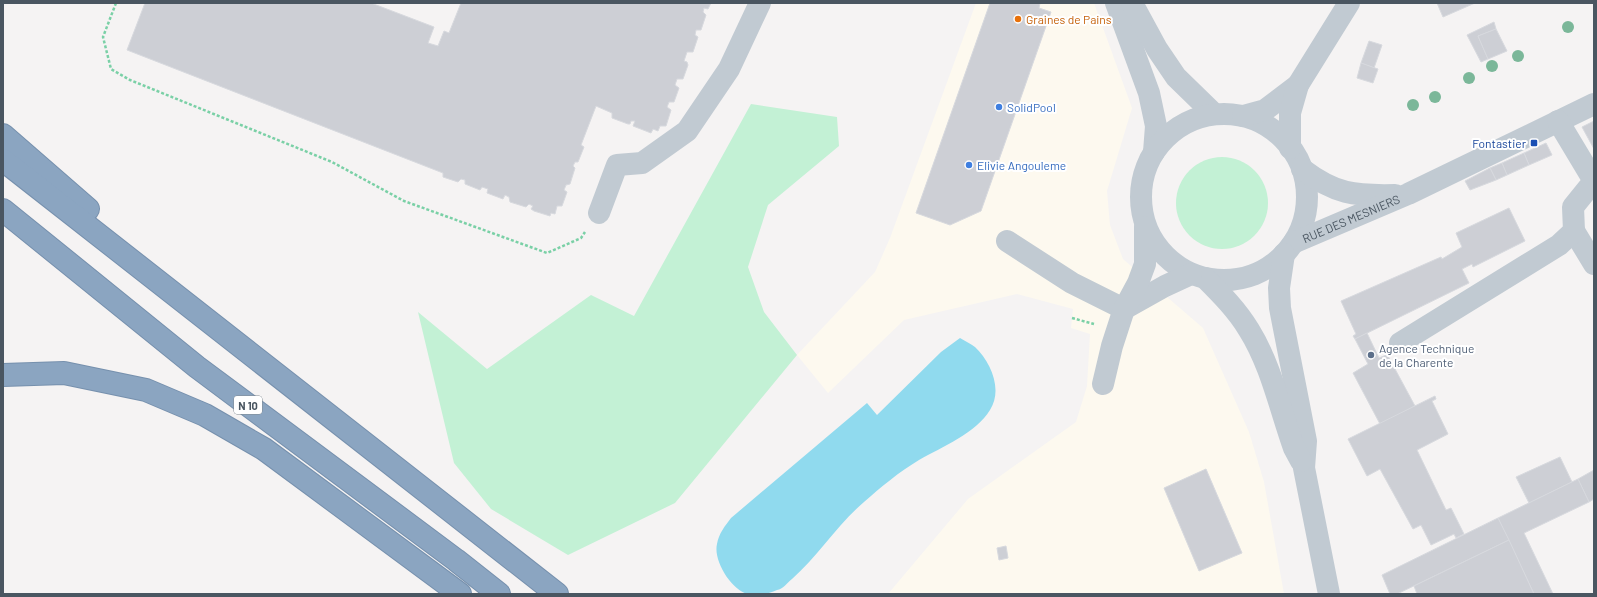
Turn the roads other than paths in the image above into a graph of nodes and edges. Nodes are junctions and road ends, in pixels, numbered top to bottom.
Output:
1 (760, 3) edge
2 (1116, 3) edge
3 (1132, 3) edge
4 (1349, 3) edge
5 (1298, 85) junction
6 (1594, 104) edge
7 (1214, 114) junction
8 (1243, 116) junction
9 (1558, 121) junction
10 (3, 135) edge
11 (1290, 148) junction
12 (1154, 152) junction
13 (3, 160) edge
14 (1302, 169) junction
15 (1408, 194) junction
16 (3, 210) edge
17 (599, 213) road end
18 (1144, 221) junction
19 (1574, 231) junction
20 (1007, 241) dead end
21 (1288, 249) junction
22 (1594, 264) edge
23 (1198, 276) junction
24 (1124, 309) junction
25 (1400, 343) dead end
26 (3, 375) edge
27 (1103, 384) dead end
28 (299, 393) junction
29 (1304, 468) junction
30 (460, 594) edge
31 (498, 594) edge
32 (557, 594) edge
33 (1329, 594) edge

1 - 17 street
2 - 12 street
3 - 7 street
4 - 5 street
5 - 8 street
5 - 11 street
6 - 9 street, RUE DES MESNIERS
7 - 8 street
7 - 12 street
8 - 11 street
9 - 15 street, RUE DES MESNIERS
9 - 19 street
10 - 28 highway
11 - 14 street
12 - 18 street
13 - 28 highway
14 - 15 street, RUE DES MESNIERS
14 - 21 street
15 - 21 street, RUE DES MESNIERS
16 - 31 highway, N 10
18 - 23 street
18 - 24 street
19 - 22 street
19 - 25 street
20 - 24 street
21 - 23 street
21 - 29 street
23 - 24 street
23 - 29 street
24 - 27 street
26 - 30 highway
28 - 32 highway
29 - 33 street

